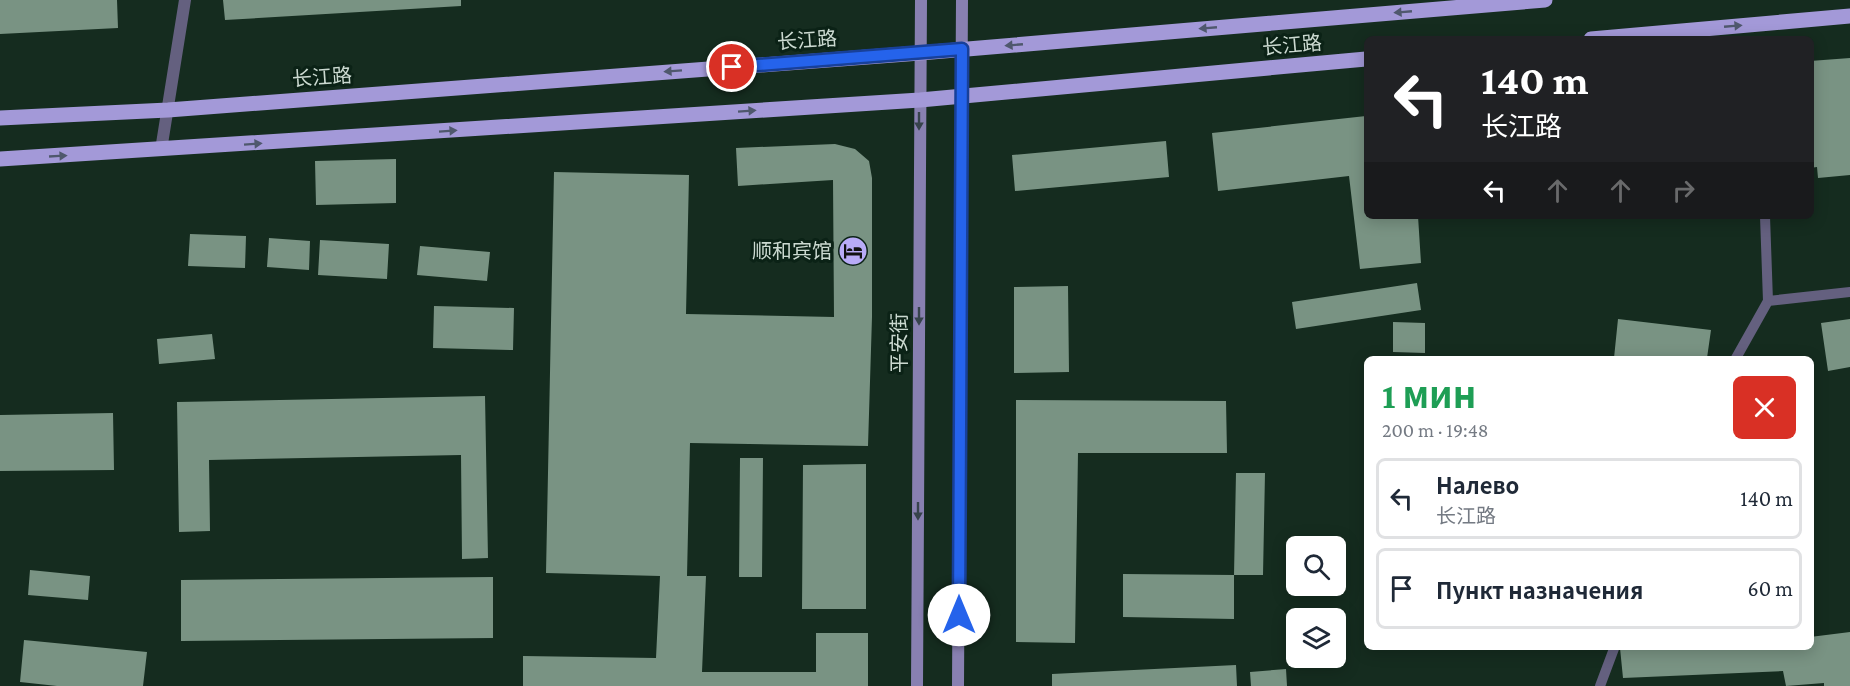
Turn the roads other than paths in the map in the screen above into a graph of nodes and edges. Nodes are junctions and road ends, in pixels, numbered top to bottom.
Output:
1 (185, 0) edge
2 (921, 0) edge
3 (962, 0) edge
4 (1545, 0) edge
5 (1850, 16) edge
6 (1625, 36) edge
7 (962, 49) junction
8 (920, 53) junction
9 (1364, 59) edge
10 (962, 95) junction
11 (920, 100) junction
12 (168, 110) junction
13 (0, 118) edge
14 (161, 150) junction
15 (0, 159) edge
16 (1765, 219) edge
17 (1850, 292) edge
18 (1768, 301) junction
19 (1737, 356) edge
20 (1614, 650) edge
21 (917, 686) edge
22 (958, 686) edge
23 (1600, 686) edge

1 - 12 street
2 - 8 main road, 平安街
3 - 7 main road
4 -> 7 main road, 长江路
6 -> 5 main road
7 - 8 main road, 长江路
7 - 10 main road
8 - 11 main road, 平安街
8 -> 12 main road, 长江路
9 - 10 main road, 长江路
10 - 11 main road, 长江路
10 - 22 main road
14 -> 11 main road, 长江路
11 -> 21 main road, 平安街
12 - 13 main road, 长江路
12 - 14 street
15 -> 14 main road, 长江路
16 - 18 lane
17 - 18 lane
18 - 19 lane
20 - 23 lane

